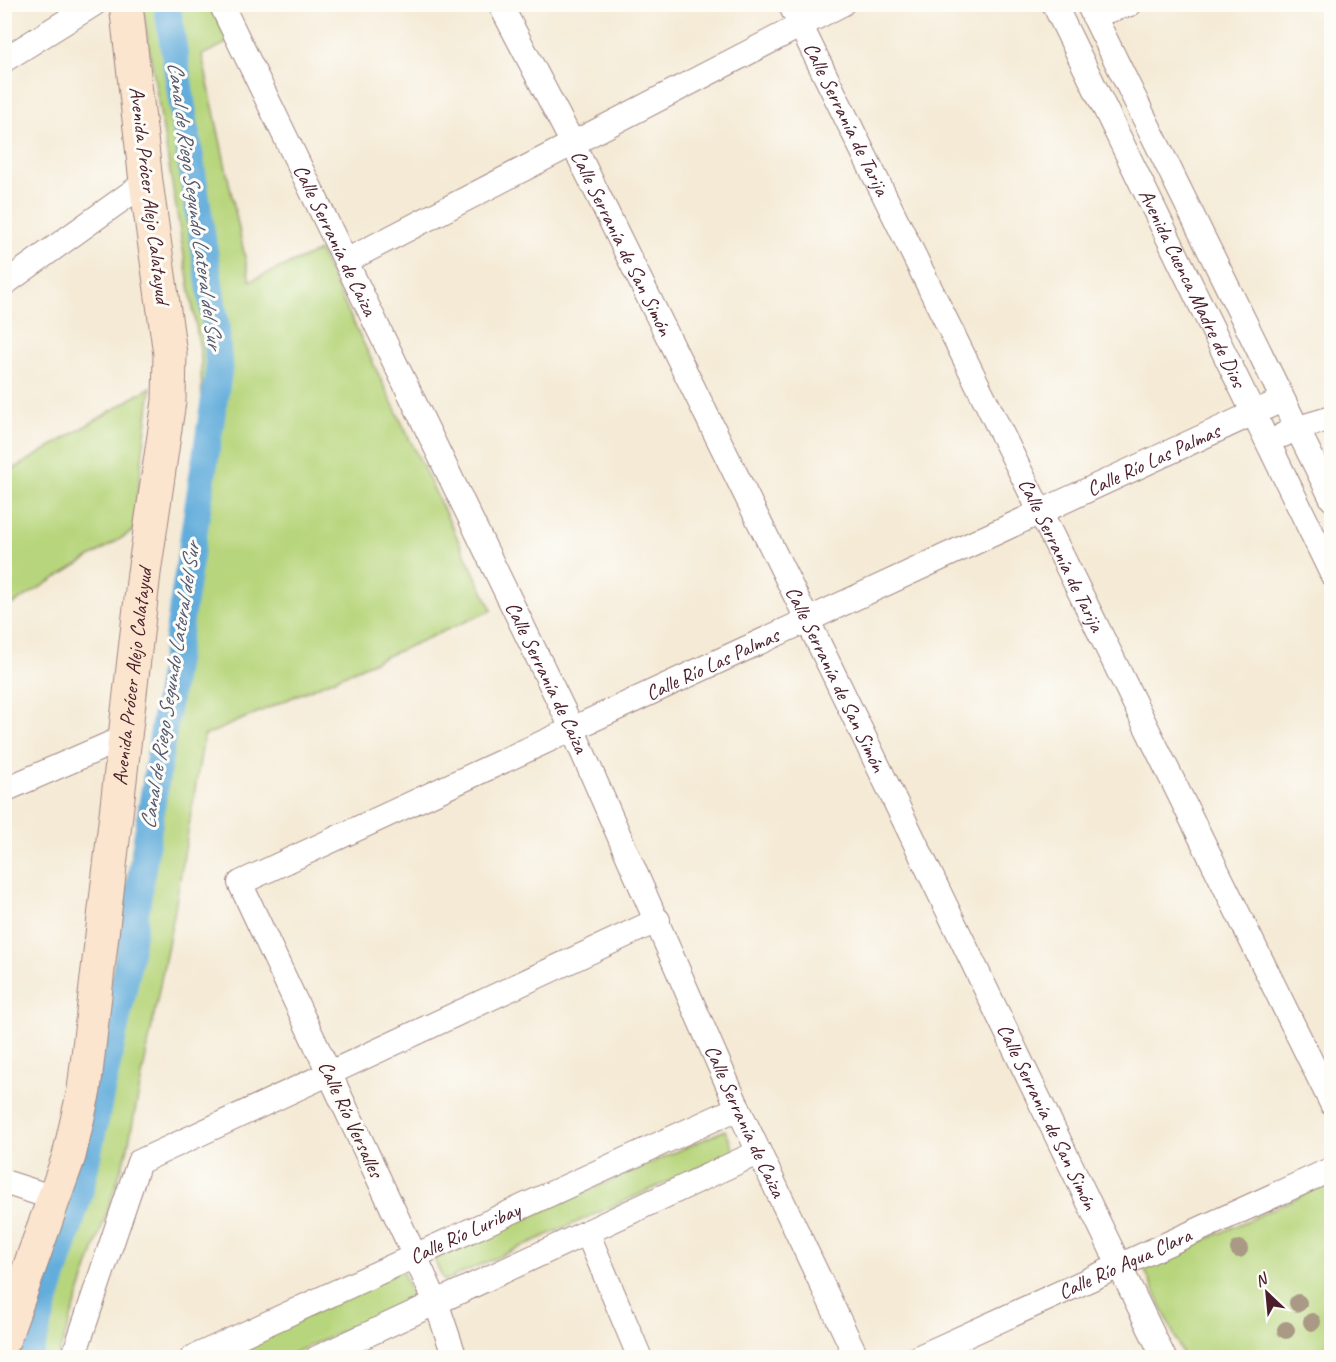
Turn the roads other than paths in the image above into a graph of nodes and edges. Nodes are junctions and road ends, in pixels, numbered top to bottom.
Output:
1 (94, 4) edge
2 (126, 4) edge
3 (221, 4) edge
4 (500, 4) edge
5 (842, 4) edge
6 (1054, 4) edge
7 (1130, 4) edge
8 (1091, 10) edge
9 (796, 15) edge
10 (4, 60) edge
11 (573, 144) junction
12 (146, 182) junction
13 (346, 261) junction
14 (4, 284) edge
15 (1282, 400) junction
16 (1252, 414) junction
17 (1332, 418) edge
18 (1295, 429) junction
19 (1267, 444) junction
20 (1332, 499) edge
21 (1040, 514) junction
22 (1332, 574) edge
23 (808, 621) junction
24 (572, 728) junction
25 (126, 737) junction
26 (4, 790) edge
27 (240, 883) joint
28 (658, 920) junction
29 (329, 1073) junction
30 (1332, 1104) edge
31 (738, 1108) junction
32 (759, 1152) junction
33 (1332, 1169) edge
34 (4, 1182) edge
35 (54, 1198) junction
36 (587, 1232) junction
37 (414, 1254) junction
38 (1120, 1265) junction
39 (436, 1302) junction
40 (4, 1339) edge
41 (73, 1358) edge
42 (192, 1358) edge
43 (317, 1358) edge
44 (455, 1358) edge
45 (640, 1358) edge
46 (857, 1358) edge
47 (917, 1358) edge
48 (1164, 1358) edge

1 - 10 street
2 - 12 street, Avenida Prócer Alejo Calatayud
3 - 13 street, Calle Serranía de Caiza
4 - 11 street, Calle Serranía de San Simón
5 - 9 street
6 - 16 street, Avenida Cuenca Madre de Dios
7 - 8 street
8 - 15 street, Avenida Cuenca Madre de Dios
9 - 11 street
9 - 21 street, Calle Serranía de Tarija
11 - 13 street
11 - 23 street, Calle Serranía de San Simón
12 - 14 street
12 - 25 street, Avenida Prócer Alejo Calatayud
13 - 24 street, Calle Serranía de Caiza
15 - 16 street, Calle Río Las Palmas
15 - 18 street, Avenida Cuenca Madre de Dios
16 - 19 street, Avenida Cuenca Madre de Dios
16 - 21 street, Calle Río Las Palmas
17 - 18 street
18 - 19 street
18 - 20 street, Avenida Cuenca Madre de Dios
19 - 22 street, Avenida Cuenca Madre de Dios
21 - 23 street, Calle Río Las Palmas
21 - 30 street, Calle Serranía de Tarija
23 - 24 street, Calle Río Las Palmas
23 - 38 street, Calle Serranía de San Simón
24 - 27 street, Calle Río Las Palmas
24 - 28 street, Calle Serranía de Caiza
25 - 26 street
25 - 35 street, Avenida Prócer Alejo Calatayud
27 - 29 street, Calle Río Versalles
28 - 29 street
28 - 31 street, Calle Serranía de Caiza
29 - 37 street, Calle Río Versalles
29 - 41 street
31 - 32 street, Calle Serranía de Caiza
31 - 37 street, Calle Río Luribay
32 - 36 street
32 - 46 street, Calle Serranía de Caiza
33 - 38 street, Calle Río Agua Clara
34 - 35 street
35 - 40 street, Avenida Prócer Alejo Calatayud
36 - 39 street
36 - 45 street
37 - 39 street, Calle Río Versalles
37 - 42 street, Calle Río Luribay
38 - 47 street, Calle Río Agua Clara
38 - 48 street, Calle Serranía de San Simón
39 - 43 street
39 - 44 street, Calle Río Versalles

